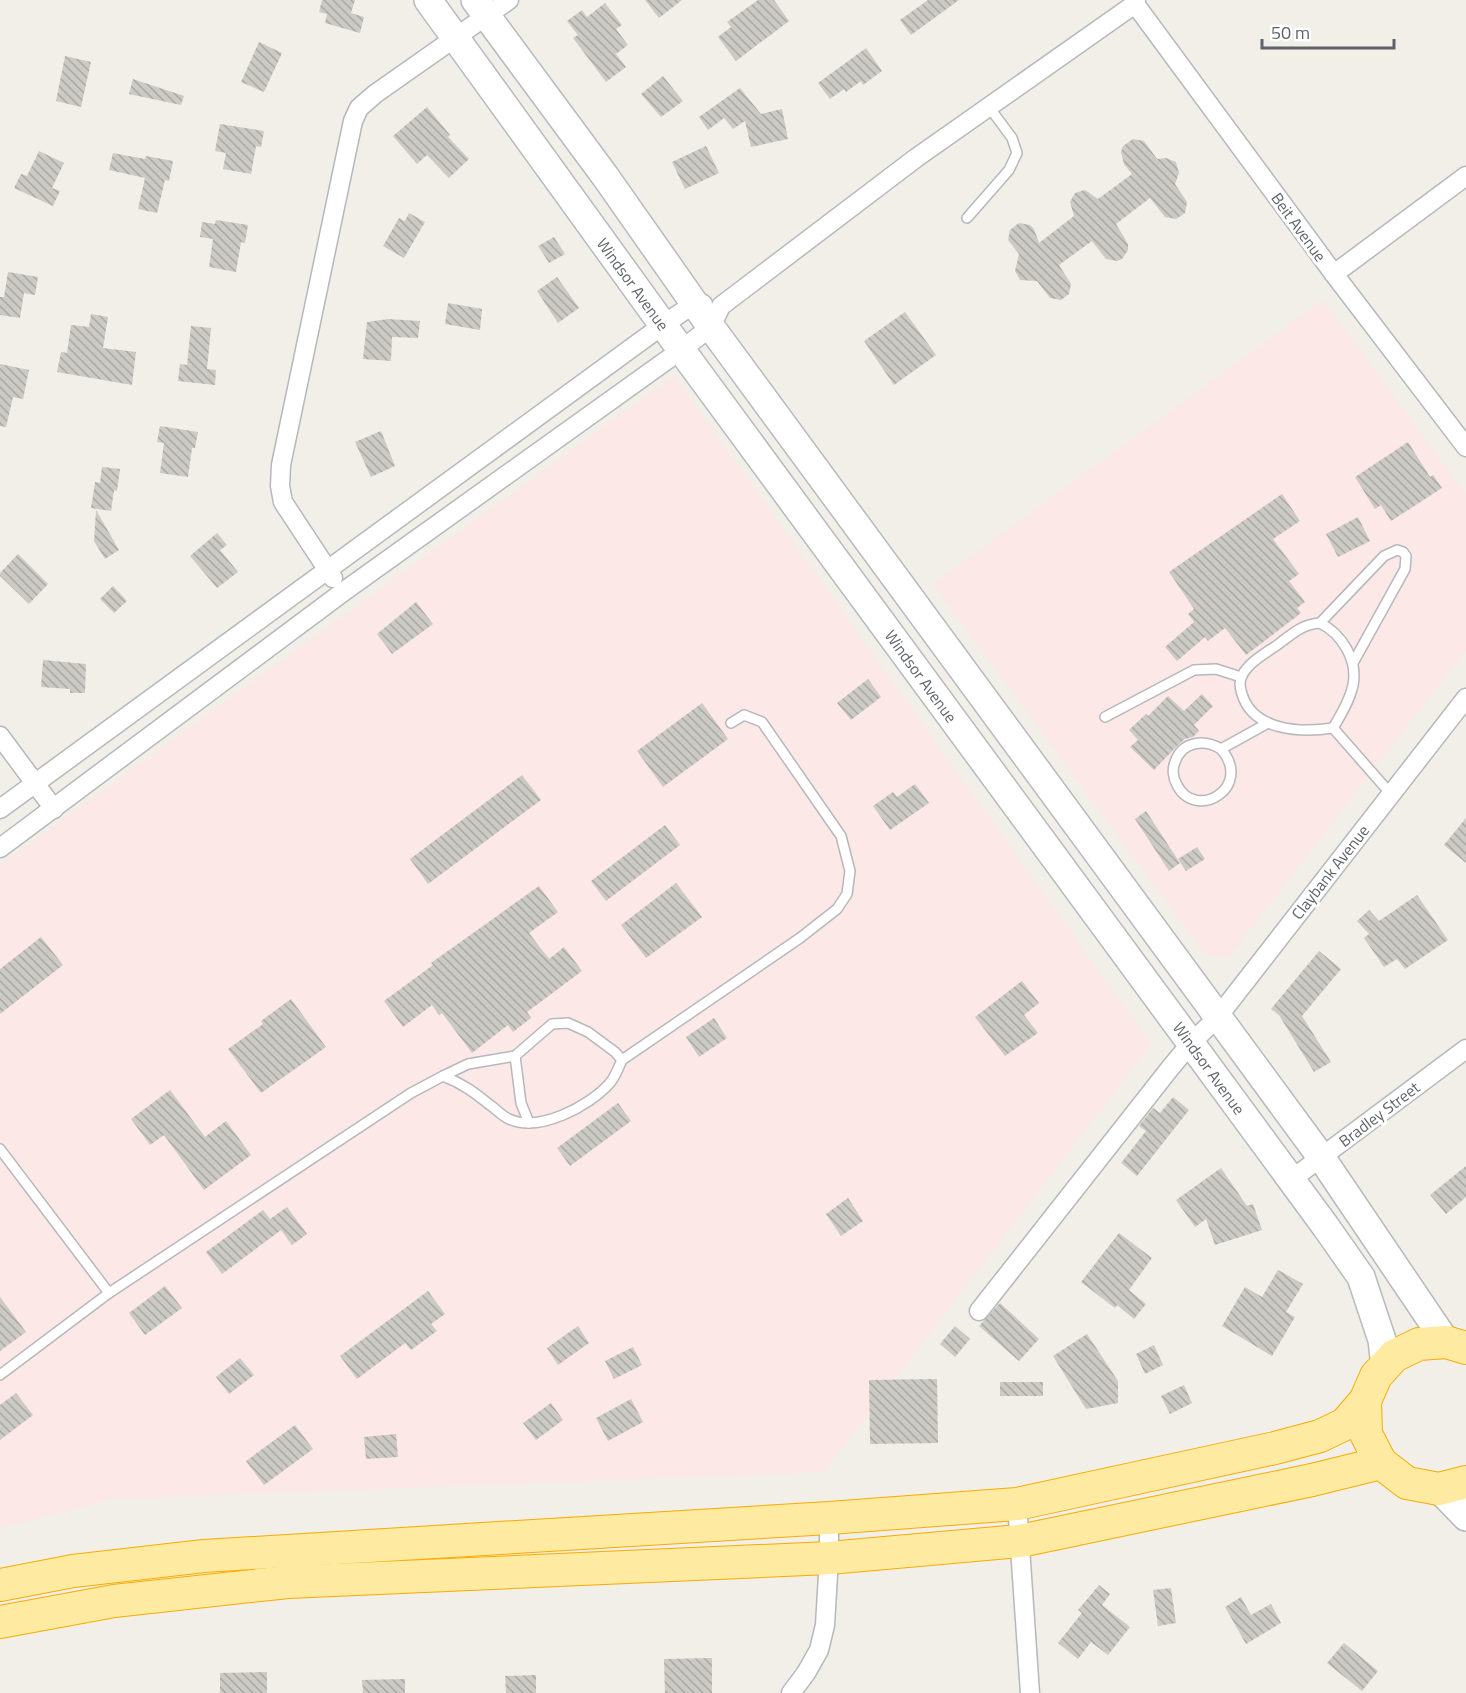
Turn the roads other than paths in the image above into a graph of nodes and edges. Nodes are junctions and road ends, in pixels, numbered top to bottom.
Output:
1 (428, 0) edge
2 (508, 0) edge
3 (1136, 2) edge
4 (481, 8) edge
5 (456, 38) junction
6 (989, 107) junction
7 (1466, 176) edge
8 (967, 218) dead end
9 (1334, 274) junction
10 (709, 312) junction
11 (663, 325) junction
12 (681, 350) junction
13 (1466, 447) edge
14 (327, 570) junction
15 (343, 592) junction
16 (1320, 623) junction
17 (1353, 663) junction
18 (1241, 677) junction
19 (1466, 698) edge
20 (1105, 717) dead end
21 (731, 723) dead end
22 (1268, 723) junction
23 (1333, 728) junction
24 (0, 736) edge
25 (1221, 749) junction
26 (34, 784) junction
27 (1390, 794) junction
28 (0, 809) edge
29 (54, 809) junction
30 (0, 848) edge
31 (1217, 1018) junction
32 (1191, 1043) junction
33 (1466, 1049) edge
34 (515, 1056) junction
35 (622, 1060) junction
36 (443, 1076) junction
37 (529, 1123) junction
38 (0, 1149) edge
39 (1321, 1157) junction
40 (1292, 1179) junction
41 (109, 1293) junction
42 (979, 1311) dead end
43 (1456, 1345) edge
44 (1385, 1366) junction
45 (0, 1375) edge
46 (1365, 1401) junction
47 (1381, 1463) junction
48 (1452, 1486) edge
49 (1017, 1504) junction
50 (1466, 1517) edge
51 (829, 1518) junction
52 (715, 1525) junction
53 (534, 1536) junction
54 (1020, 1540) junction
55 (321, 1549) junction
56 (830, 1558) junction
57 (720, 1563) junction
58 (538, 1571) junction
59 (325, 1580) junction
60 (0, 1585) edge
61 (0, 1623) edge
62 (791, 1693) edge
63 (1030, 1693) edge

1 - 5 main road, Windsor Avenue
2 - 4 street
3 - 6 street
3 - 9 street, Beit Avenue
4 - 5 street
4 - 10 main road
5 - 11 main road, Windsor Avenue
5 - 14 street
6 - 8 lane
6 - 10 street
7 - 9 street
9 - 13 street, Beit Avenue
10 - 11 street
10 - 12 street
10 - 31 main road
11 - 12 main road, Windsor Avenue
11 - 14 street
12 - 15 street
12 - 32 main road, Windsor Avenue
14 - 15 street
14 - 26 street
15 - 29 street
16 - 17 lane
16 - 17 lane
16 - 18 lane
17 - 23 lane
18 - 20 lane
18 - 22 lane
19 - 27 street, Claybank Avenue
21 - 35 lane
22 - 23 lane
22 - 25 lane
23 - 27 lane
24 - 26 street
25 - 25 lane
26 - 28 street
26 - 29 street
27 - 31 street, Claybank Avenue
29 - 30 street
31 - 32 street, Claybank Avenue
31 - 39 main road
32 - 40 main road, Windsor Avenue
32 - 42 street, Claybank Avenue
33 - 39 street, Bradley Street
34 - 35 lane
34 - 36 lane
34 - 37 lane
35 - 37 lane
36 - 37 lane
36 - 41 lane
38 - 41 lane
39 - 40 street, Bradley Street
39 - 43 main road
40 - 44 main road, Windsor Avenue
41 - 45 lane
43 - 44 highway
44 - 46 highway
46 - 47 highway
46 - 49 highway
47 - 48 highway
47 - 54 highway
48 - 50 main road
49 - 51 highway
49 - 54 street
51 - 52 highway
51 - 56 street
52 - 53 highway
52 - 57 highway
53 - 55 highway
53 - 58 highway
54 - 56 highway
54 - 63 street
55 - 59 highway
55 - 60 highway
56 - 57 highway
56 - 62 street
57 - 58 highway
58 - 59 highway
59 - 61 highway

